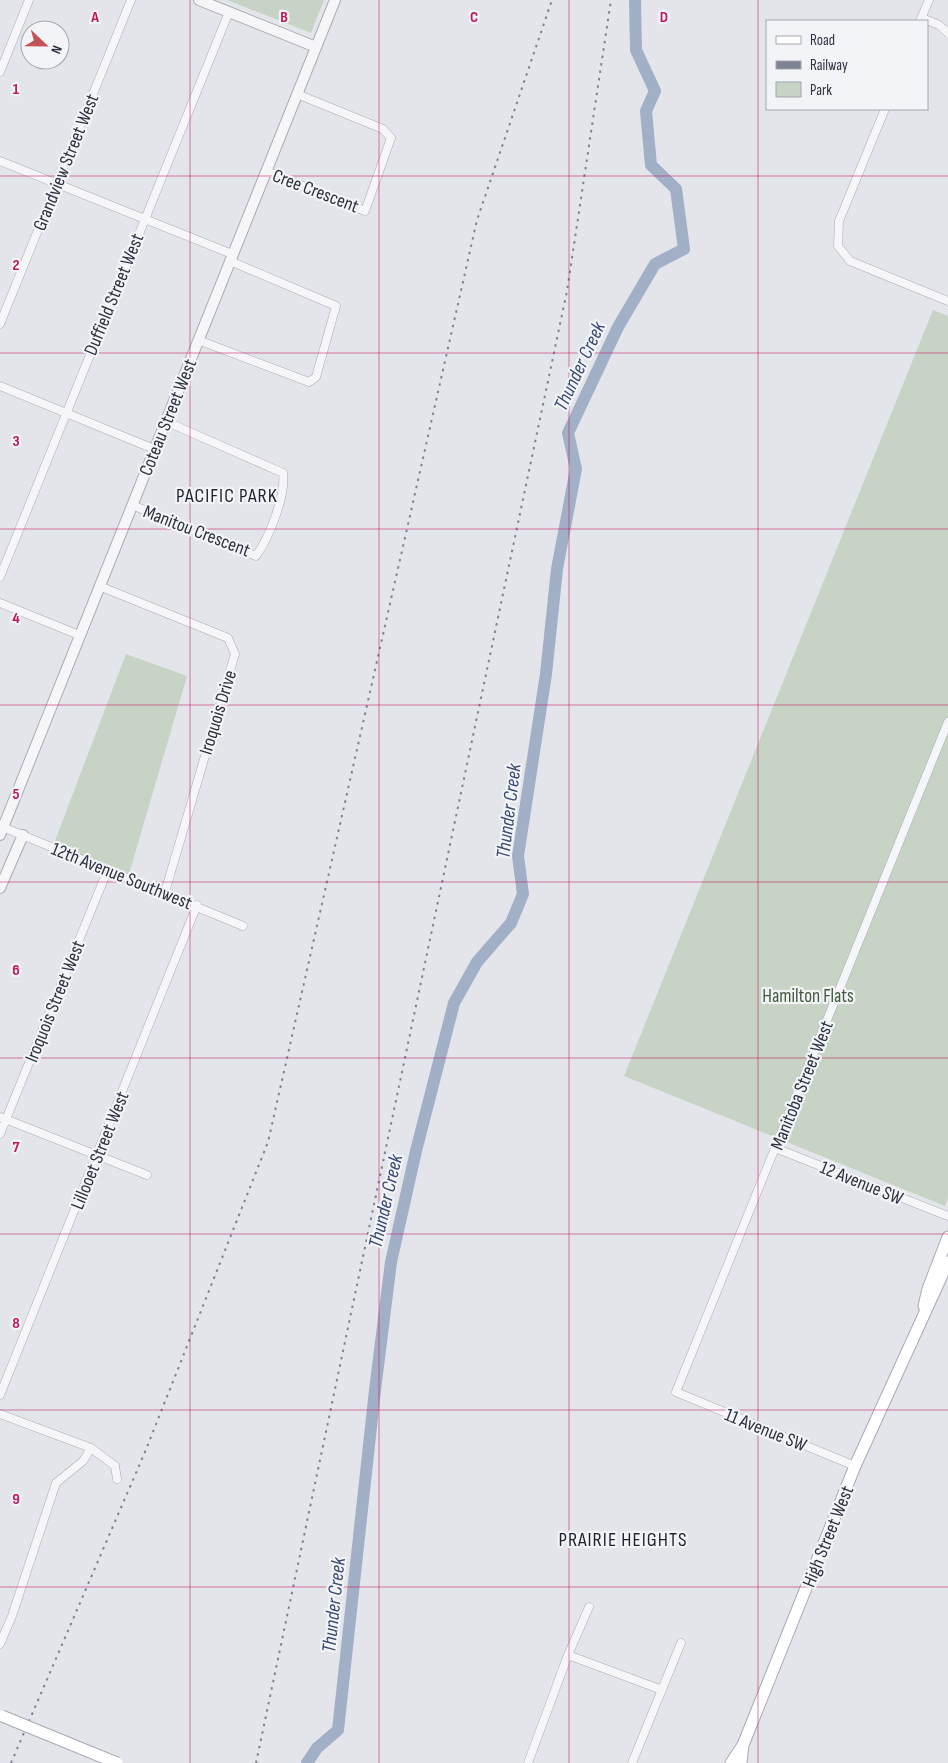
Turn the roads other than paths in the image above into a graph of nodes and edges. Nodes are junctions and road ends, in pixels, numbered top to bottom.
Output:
1 (29, 0) edge
2 (131, 0) edge
3 (199, 0) edge
4 (335, 0) edge
5 (929, 0) edge
6 (229, 12) junction
7 (921, 20) edge
8 (928, 22) edge
9 (948, 33) edge
10 (316, 47) junction
11 (0, 72) edge
12 (296, 94) junction
13 (885, 110) edge
14 (0, 161) edge
15 (266, 171) junction
16 (57, 184) junction
17 (144, 219) junction
18 (231, 257) junction
19 (948, 301) edge
20 (0, 324) edge
21 (198, 340) junction
22 (0, 386) edge
23 (65, 412) junction
24 (165, 421) junction
25 (154, 449) junction
26 (132, 505) junction
27 (0, 577) edge
28 (99, 586) junction
29 (0, 603) edge
30 (79, 635) junction
31 (948, 722) edge
32 (1, 829) edge
33 (23, 835) junction
34 (108, 869) junction
35 (0, 888) edge
36 (165, 892) junction
37 (196, 905) junction
38 (243, 926) dead end
39 (3, 1118) edge
40 (0, 1134) edge
41 (775, 1148) junction
42 (97, 1155) junction
43 (147, 1175) dead end
44 (948, 1216) edge
45 (948, 1237) edge
46 (948, 1262) edge
47 (923, 1312) junction
48 (676, 1392) joint
49 (0, 1395) edge
50 (0, 1414) edge
51 (91, 1448) junction
52 (856, 1466) junction
53 (117, 1479) dead end
54 (589, 1607) dead end
55 (681, 1642) dead end
56 (0, 1644) edge
57 (568, 1655) junction
58 (662, 1690) junction
59 (1, 1716) edge
60 (743, 1745) junction
61 (117, 1763) edge
62 (528, 1763) edge
63 (632, 1763) edge
64 (731, 1763) edge
65 (741, 1763) edge

1 - 11 street
2 - 16 street, Grandview Street West
3 - 6 street
4 - 10 street, Coteau Street West
5 - 7 street
6 - 10 street
6 - 17 street, Duffield Street West
8 - 9 street
10 - 12 street, Coteau Street West
12 - 15 street, Coteau Street West
12 - 15 street, Cree Crescent
13 - 19 street
14 - 16 street
15 - 18 street, Coteau Street West
16 - 17 street
16 - 20 street, Grandview Street West
17 - 18 street
17 - 23 street, Duffield Street West
18 - 21 street, Coteau Street West
18 - 21 street
21 - 24 street, Coteau Street West
22 - 23 street
23 - 25 street
23 - 27 street, Duffield Street West
24 - 25 street, Coteau Street West
24 - 26 street, Manitou Crescent
25 - 26 street, Coteau Street West
26 - 28 street, Coteau Street West
28 - 30 street, Coteau Street West
28 - 36 street, Iroquois Drive
29 - 30 street
30 - 32 street, Coteau Street West
31 - 41 street, Manitoba Street West
32 - 33 street, 12th Avenue Southwest
33 - 34 street, 12th Avenue Southwest
33 - 35 street
34 - 36 street, 12th Avenue Southwest
34 - 39 street, Iroquois Street West
36 - 37 street, 12th Avenue Southwest
37 - 38 street, 12th Avenue Southwest
37 - 42 street, Lillooet Street West
39 - 40 street, Iroquois Street West
39 - 42 street
41 - 44 street, 12 Avenue SW
41 - 48 street, Manitoba Street West
42 - 43 street
42 - 49 street, Lillooet Street West
45 - 47 main road, High Street West
46 - 47 main road, High Street West
47 - 52 main road, High Street West
48 - 52 street, 11 Avenue SW
50 - 51 street
51 - 53 street
51 - 56 street
52 - 60 main road, High Street West
54 - 57 street
55 - 58 street
57 - 58 street
57 - 62 street
58 - 63 street
59 - 61 main road, bridge
60 - 64 main road
60 - 65 main road, High Street West

